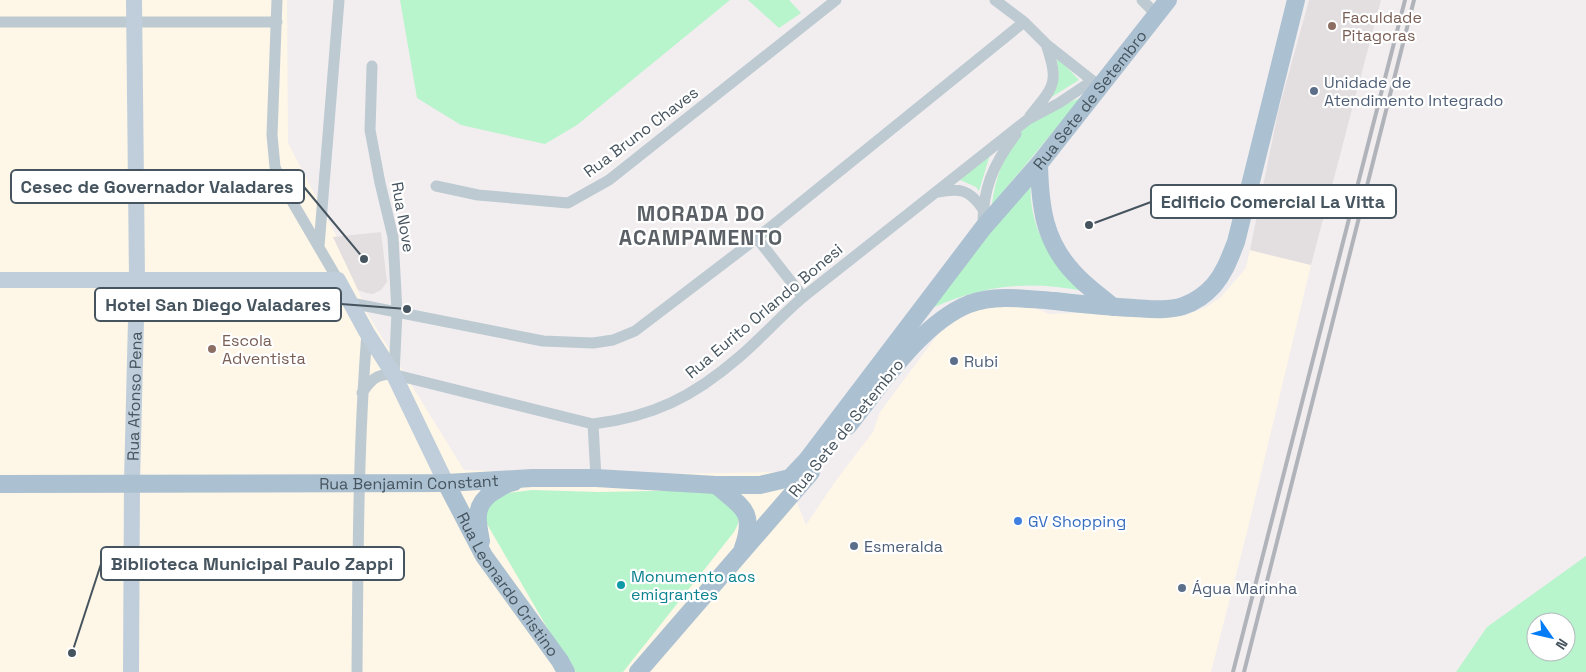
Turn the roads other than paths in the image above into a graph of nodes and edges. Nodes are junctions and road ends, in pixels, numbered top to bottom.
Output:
1 (134, 0) edge
2 (277, 0) edge
3 (339, 0) edge
4 (836, 0) edge
5 (996, 0) edge
6 (1142, 0) edge
7 (1168, 0) edge
8 (1296, 0) edge
9 (1157, 15) junction
10 (0, 22) edge
11 (134, 22) junction
12 (277, 22) junction
13 (1024, 22) junction
14 (1046, 44) junction
15 (372, 66) dead end
16 (1096, 84) junction
17 (1026, 120) junction
18 (1039, 164) junction
19 (436, 186) dead end
20 (936, 192) junction
21 (982, 208) junction
22 (983, 228) junction
23 (757, 238) junction
24 (319, 246) junction
25 (0, 280) edge
26 (137, 280) junction
27 (338, 280) junction
28 (803, 297) junction
29 (352, 303) junction
30 (1113, 307) junction
31 (397, 312) junction
32 (367, 333) junction
33 (394, 375) junction
34 (362, 393) junction
35 (593, 424) junction
36 (807, 460) joint
37 (532, 478) junction
38 (596, 478) junction
39 (132, 482) junction
40 (358, 482) junction
41 (446, 483) junction
42 (0, 484) edge
43 (716, 485) junction
44 (742, 551) junction
45 (484, 556) junction
46 (131, 672) edge
47 (357, 672) edge
48 (566, 672) edge
49 (638, 672) edge

1 - 11 street, Rua Afonso Pena
2 - 12 street, Rua Leonardo Cristino
3 - 24 street
4 - 19 street, Rua Bruno Chaves
5 - 13 street
6 - 9 street
7 - 9 main road, Rua Sete de Setembro
8 - 30 main road, Rua Sete de Setembro
9 - 16 main road, Rua Sete de Setembro
10 - 11 street
11 - 12 street
11 - 26 street, Rua Afonso Pena
12 - 24 street, Rua Leonardo Cristino
13 - 14 street
13 - 23 street
14 - 16 street
14 - 17 street, Rua Eurito Orlando Bonesi
15 - 31 street, Rua Nove
16 - 17 street, Rua Eurito Orlando Bonesi
16 - 18 main road, Rua Sete de Setembro
17 - 20 street, Rua Eurito Orlando Bonesi
17 - 21 street, Rua Eurito Orlando Bonesi
18 - 22 main road, Rua Sete de Setembro
18 - 30 main road
20 - 21 street
20 - 28 street, Rua Eurito Orlando Bonesi
21 - 22 street, Rua Eurito Orlando Bonesi
22 - 36 main road, Rua Sete de Setembro
23 - 28 street
23 - 31 street
24 - 27 street, Rua Leonardo Cristino
25 - 26 street
26 - 27 street
26 - 39 street, Rua Afonso Pena
27 - 29 street, Rua Leonardo Cristino
28 - 35 street, Rua Eurito Orlando Bonesi
29 - 31 street
29 - 32 street, Rua Leonardo Cristino
30 - 44 main road, Rua Sete de Setembro
31 - 33 street, Rua Nove
32 - 33 street, Rua Leonardo Cristino
32 - 34 street
33 - 34 street
33 - 35 street, Rua Eurito Orlando Bonesi
33 - 41 street, Rua Leonardo Cristino
34 - 40 street
35 - 38 street
36 - 43 main road, Rua Benjamin Constant
37 - 38 main road, Rua Benjamin Constant
37 - 41 main road, Rua Benjamin Constant
37 - 45 main road
38 - 43 main road, Rua Benjamin Constant
39 - 40 main road, Rua Benjamin Constant
39 - 42 main road, Rua Benjamin Constant
39 - 46 street, Rua Afonso Pena
40 - 41 main road, Rua Benjamin Constant
40 - 47 street
41 - 45 main road, Rua Leonardo Cristino
43 - 44 main road
44 - 49 main road, Rua Sete de Setembro
45 - 48 main road, Rua Leonardo Cristino

